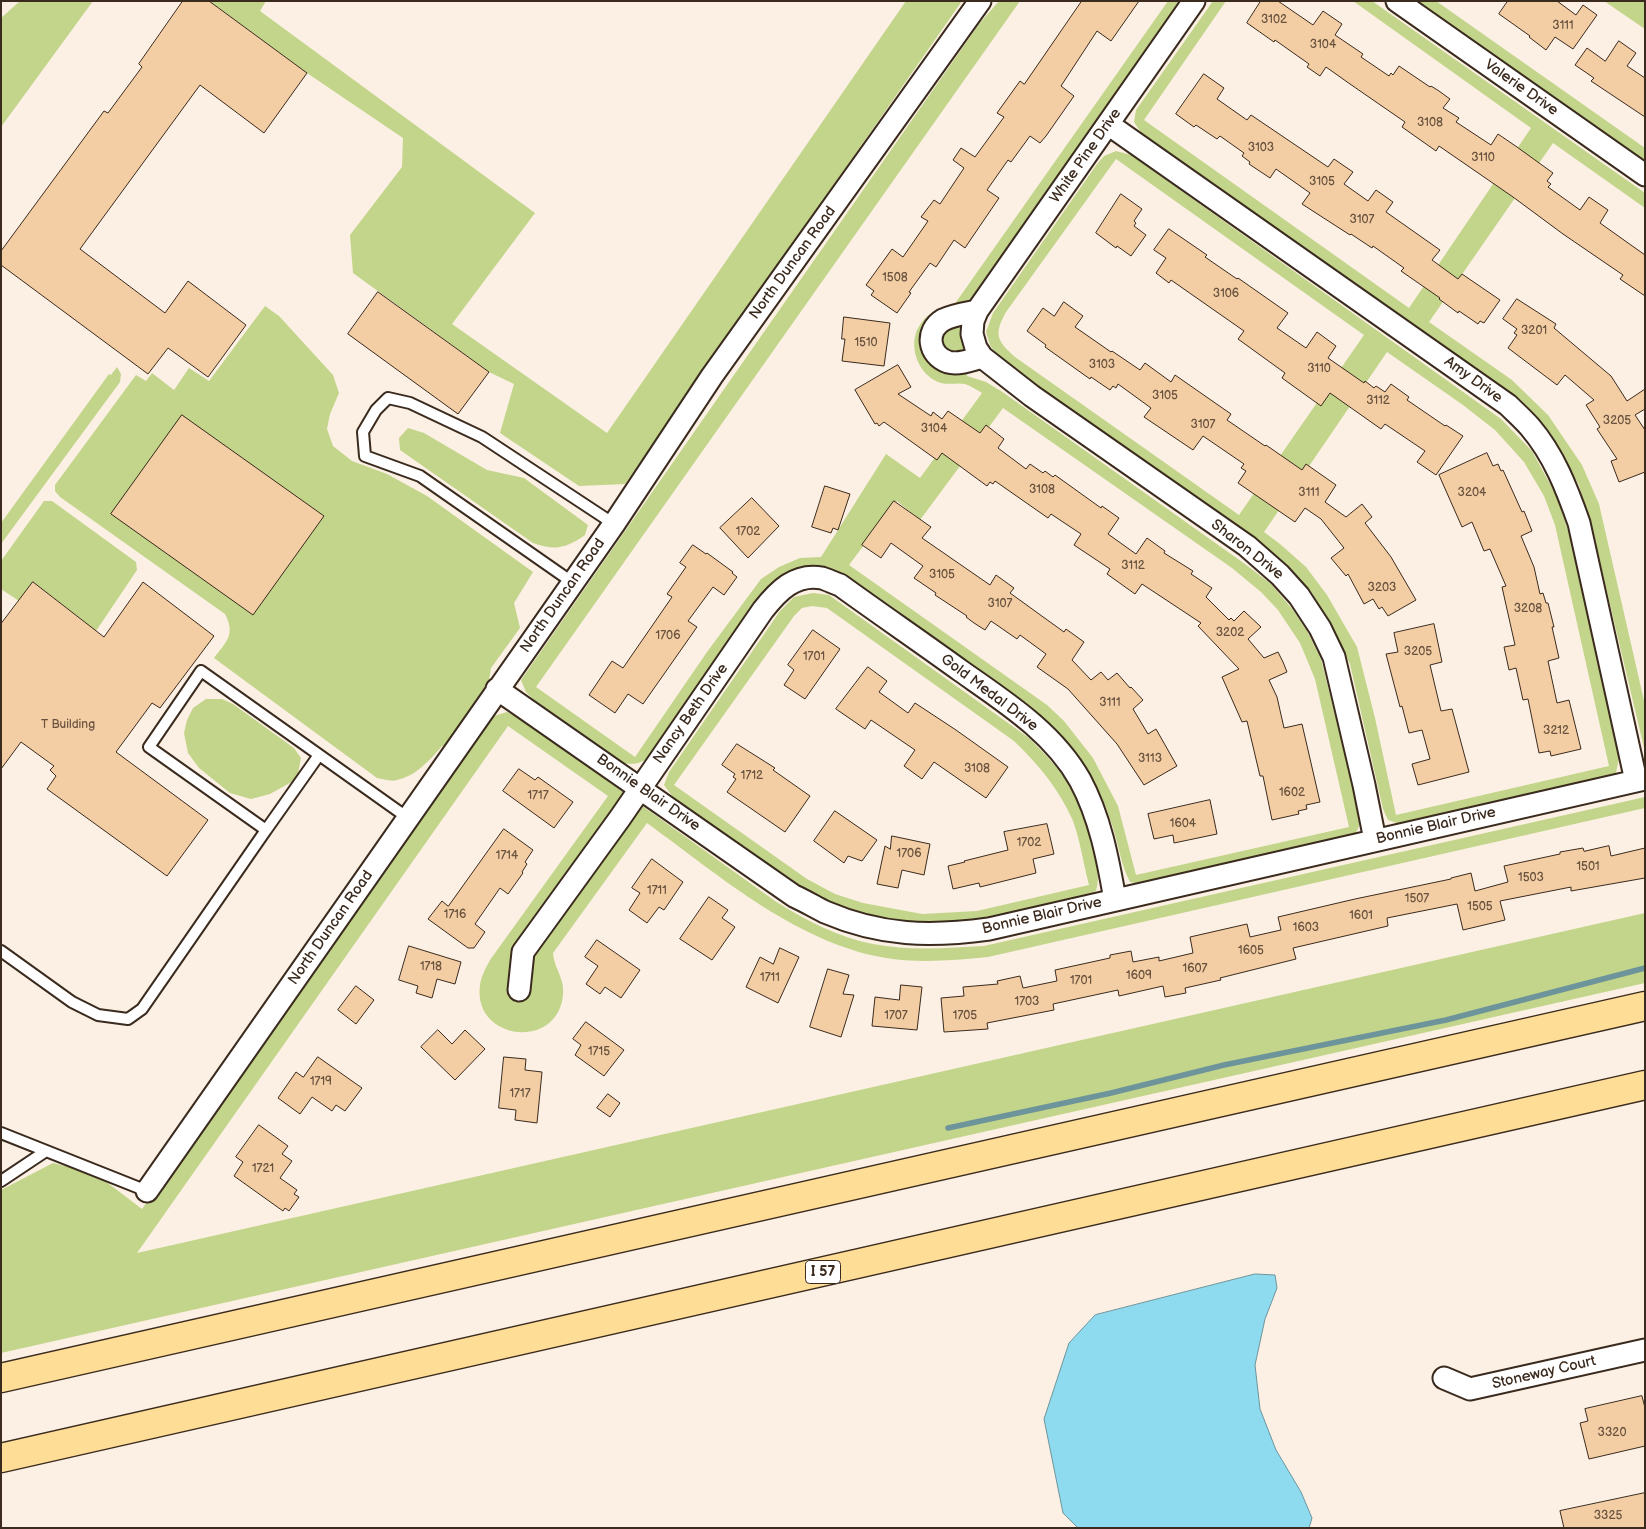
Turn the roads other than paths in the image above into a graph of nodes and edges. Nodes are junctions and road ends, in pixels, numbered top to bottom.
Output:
1 (980, 1) edge
2 (1194, 1) edge
3 (1397, 1) edge
4 (1108, 124) junction
5 (1645, 175) edge
6 (977, 310) junction
7 (972, 334) joint
8 (982, 357) junction
9 (614, 524) junction
10 (804, 578) joint
11 (572, 582) junction
12 (497, 689) junction
13 (319, 755) junction
14 (1640, 780) edge
15 (641, 788) junction
16 (408, 818) junction
17 (266, 830) junction
18 (1375, 840) junction
19 (1115, 900) junction
20 (1, 951) edge
21 (519, 990) dead end
22 (1645, 1006) edge
23 (1645, 1085) edge
24 (1, 1133) edge
25 (46, 1151) junction
26 (1, 1182) edge
27 (146, 1191) joint
28 (1645, 1350) edge
29 (1, 1378) edge
30 (1444, 1378) dead end
31 (1, 1458) edge

1 - 9 street, North Duncan Road
2 - 4 street, White Pine Drive
3 - 5 street, Valerie Drive
4 - 6 street, White Pine Drive
4 - 14 street, Amy Drive
6 - 7 street, White Pine Drive
6 - 8 street
7 - 8 street, Sharon Drive
8 - 18 street, Sharon Drive
9 - 11 street, North Duncan Road
9 - 11 lane
10 - 15 street, Nancy Beth Drive
10 - 19 street, Gold Medal Drive
11 - 12 street, North Duncan Road
12 - 15 street, Bonnie Blair Drive
12 - 16 street, North Duncan Road
13 - 16 lane
13 - 17 lane
13 - 17 lane
14 - 18 street, Bonnie Blair Drive
15 - 19 street, Bonnie Blair Drive
15 - 21 street, Nancy Beth Drive
16 - 27 street, North Duncan Road
17 - 20 lane
18 - 19 street, Bonnie Blair Drive
22 - 29 highway
23 - 31 highway, I 57
24 - 25 lane
25 - 26 lane
25 - 27 lane
28 - 30 street, Stoneway Court

